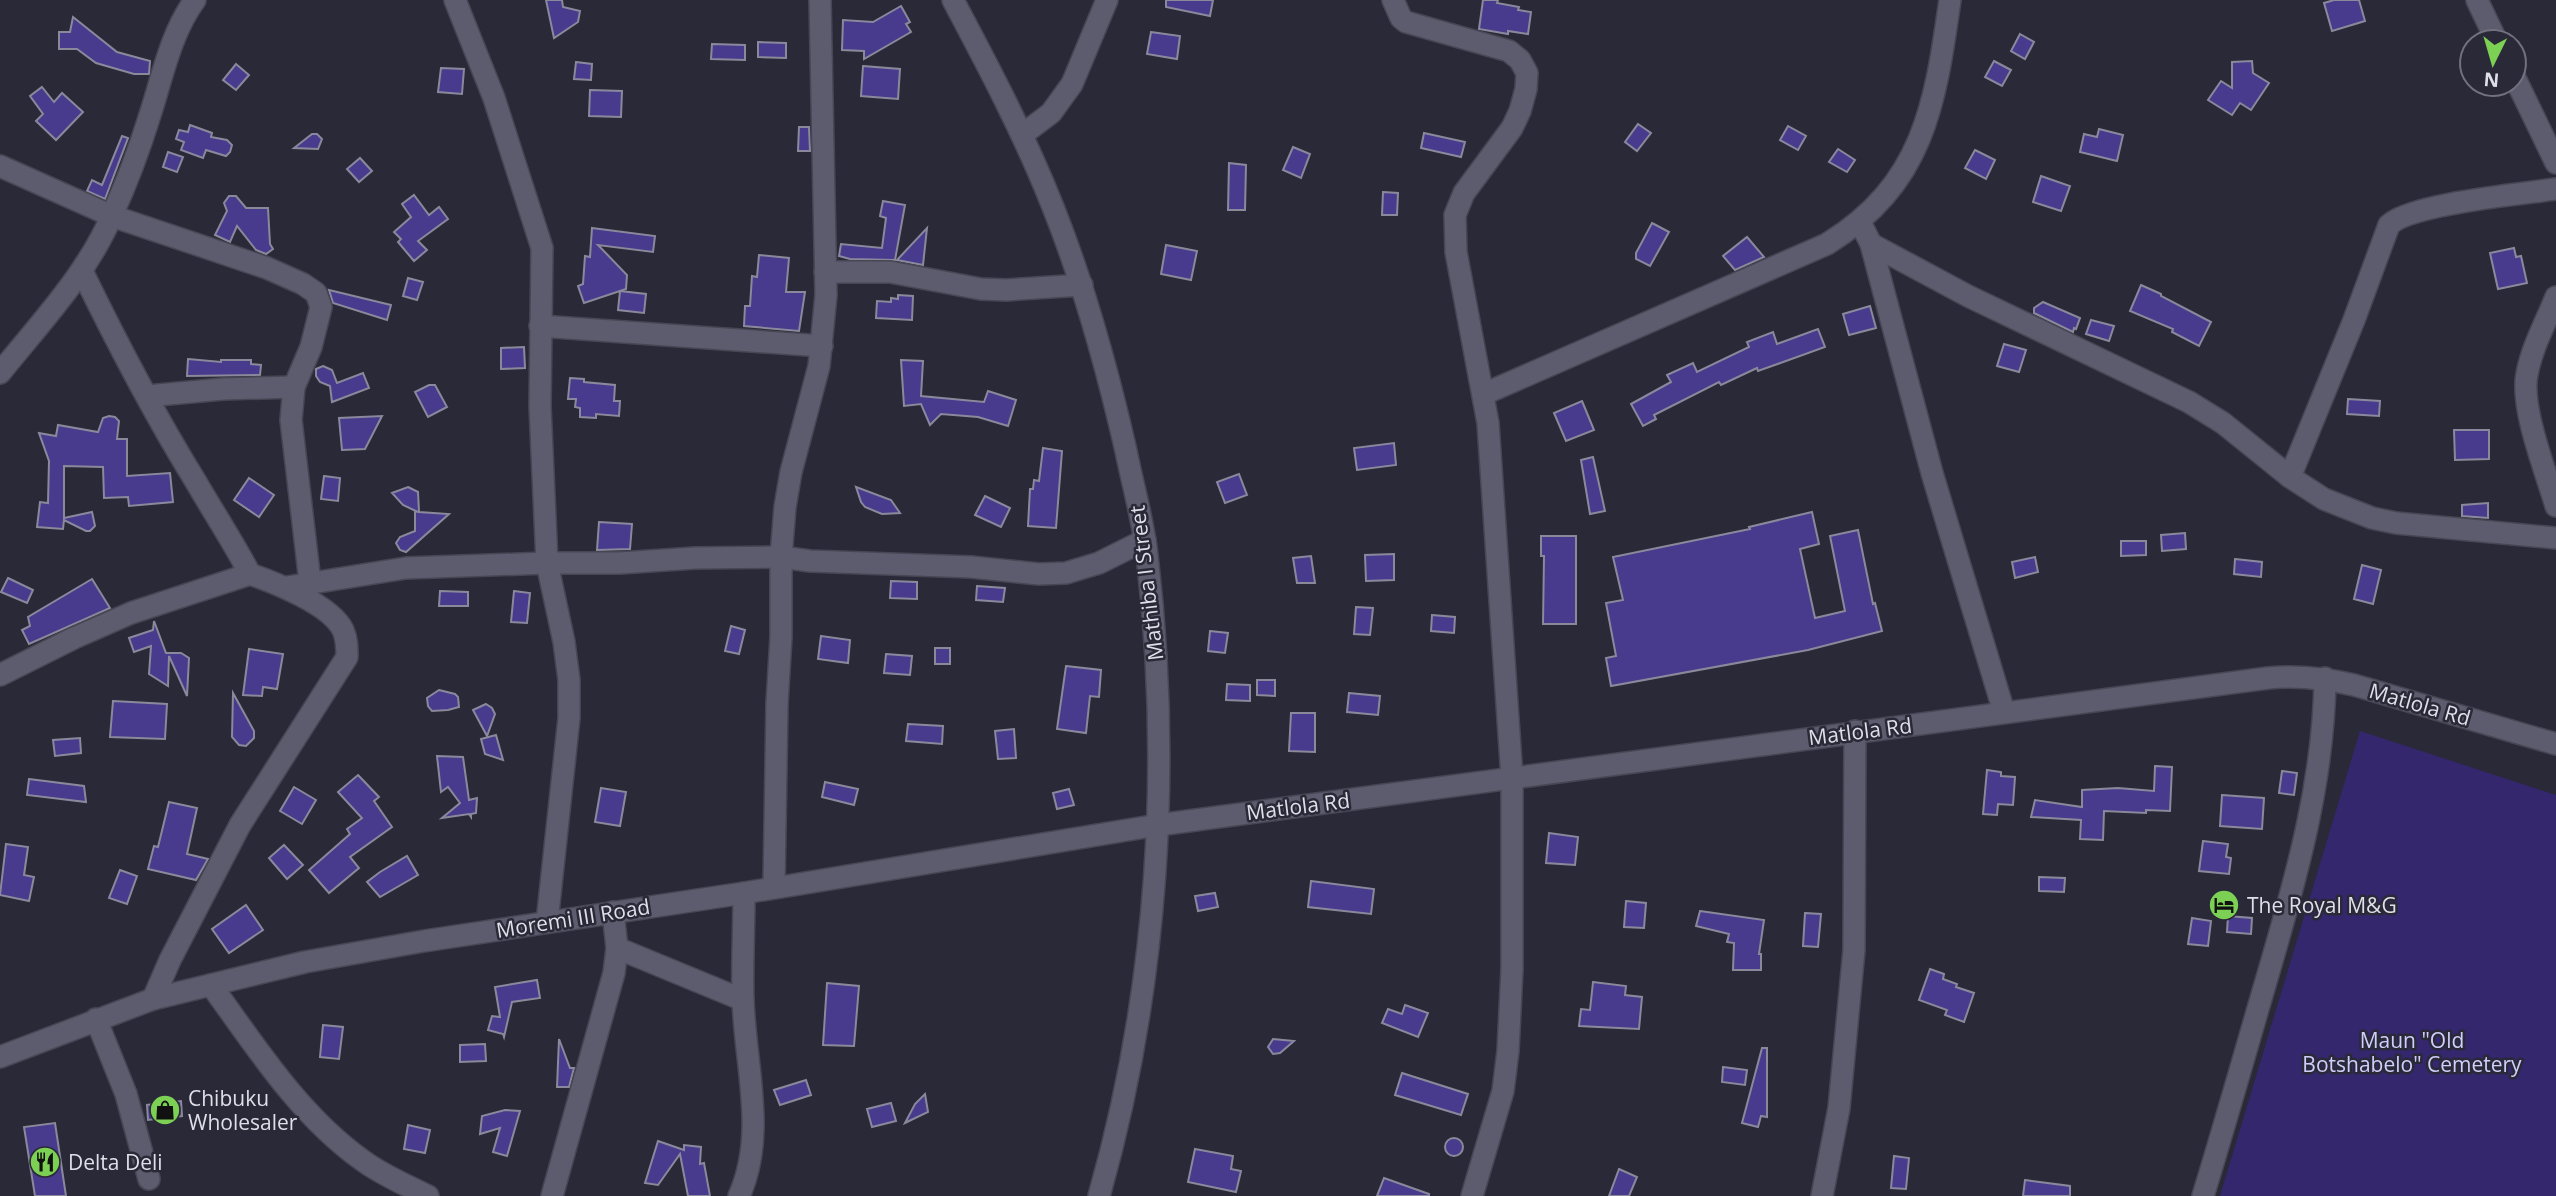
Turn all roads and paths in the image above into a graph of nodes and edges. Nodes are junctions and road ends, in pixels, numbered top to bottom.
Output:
1 (195, 0) edge
2 (454, 0) edge
3 (820, 0) edge
4 (953, 0) edge
5 (1107, 0) edge
6 (1393, 0) edge
7 (1950, 0) edge
8 (2477, 0) edge
9 (2490, 28) edge
10 (2525, 98) edge
11 (1022, 135) junction
12 (2556, 163) edge
13 (0, 166) edge
14 (2556, 189) edge
15 (112, 216) junction
16 (1860, 222) junction
17 (1871, 244) junction
18 (82, 271) junction
19 (825, 272) junction
20 (1082, 285) junction
21 (2556, 297) edge
22 (540, 326) junction
23 (822, 346) junction
24 (0, 373) edge
25 (294, 387) junction
26 (1485, 394) junction
27 (148, 396) junction
28 (2290, 477) junction
29 (2556, 506) edge
30 (2556, 538) edge
31 (1145, 540) junction
32 (781, 557) junction
33 (547, 563) junction
34 (250, 574) junction
35 (310, 582) junction
36 (287, 587) junction
37 (0, 675) edge
38 (2325, 678) junction
39 (2004, 712) junction
40 (1855, 731) junction
41 (2556, 744) edge
42 (1512, 778) junction
43 (1158, 825) junction
44 (774, 887) junction
45 (744, 892) junction
46 (613, 912) junction
47 (547, 922) junction
48 (617, 948) junction
49 (211, 985) junction
50 (153, 999) junction
51 (743, 1000) junction
52 (96, 1020) junction
53 (0, 1057) edge
54 (149, 1179) dead end
55 (1104, 1194) edge
56 (428, 1196) edge
57 (552, 1196) edge
58 (739, 1196) edge
59 (1472, 1196) edge
60 (1822, 1196) edge
61 (2203, 1196) edge

1 - 15 street
2 - 22 street
3 - 19 street
4 - 11 street, Mathiba I Street
5 - 11 street
6 - 26 street
7 - 16 street
8 - 9 street
10 - 12 street
11 - 20 street, Mathiba I Street
13 - 15 street
14 - 28 street
15 - 18 street
15 - 25 street
16 - 17 street
16 - 26 street
17 - 28 street
17 - 39 street
18 - 24 street
18 - 27 street
19 - 20 street
19 - 23 street
20 - 31 street, Mathiba I Street
21 - 29 street
22 - 23 street
22 - 33 street
23 - 32 street
25 - 27 street
25 - 35 street
26 - 42 street
27 - 34 street
28 - 30 street
31 - 32 street
31 - 43 street, Mathiba I Street
32 - 33 street
32 - 44 street
33 - 35 street
33 - 47 street
34 - 36 street
34 - 37 street
35 - 36 street
36 - 50 street
38 - 39 street, Matlola Rd
38 - 41 street, Matlola Rd
38 - 61 street
39 - 40 street, Matlola Rd
40 - 42 street, Matlola Rd
40 - 60 street
42 - 43 street, Matlola Rd
42 - 59 street
43 - 44 street, Moremi III Road
43 - 55 street, Mathiba I Street
44 - 45 street, Moremi III Road
45 - 46 street, Moremi III Road
45 - 51 street
46 - 47 street, Moremi III Road
46 - 48 street
47 - 49 street, Moremi III Road
48 - 51 street
48 - 57 street
49 - 50 street, Moremi III Road
49 - 56 street
50 - 52 street, Moremi III Road
51 - 58 street
52 - 53 street, Moremi III Road
52 - 54 street

